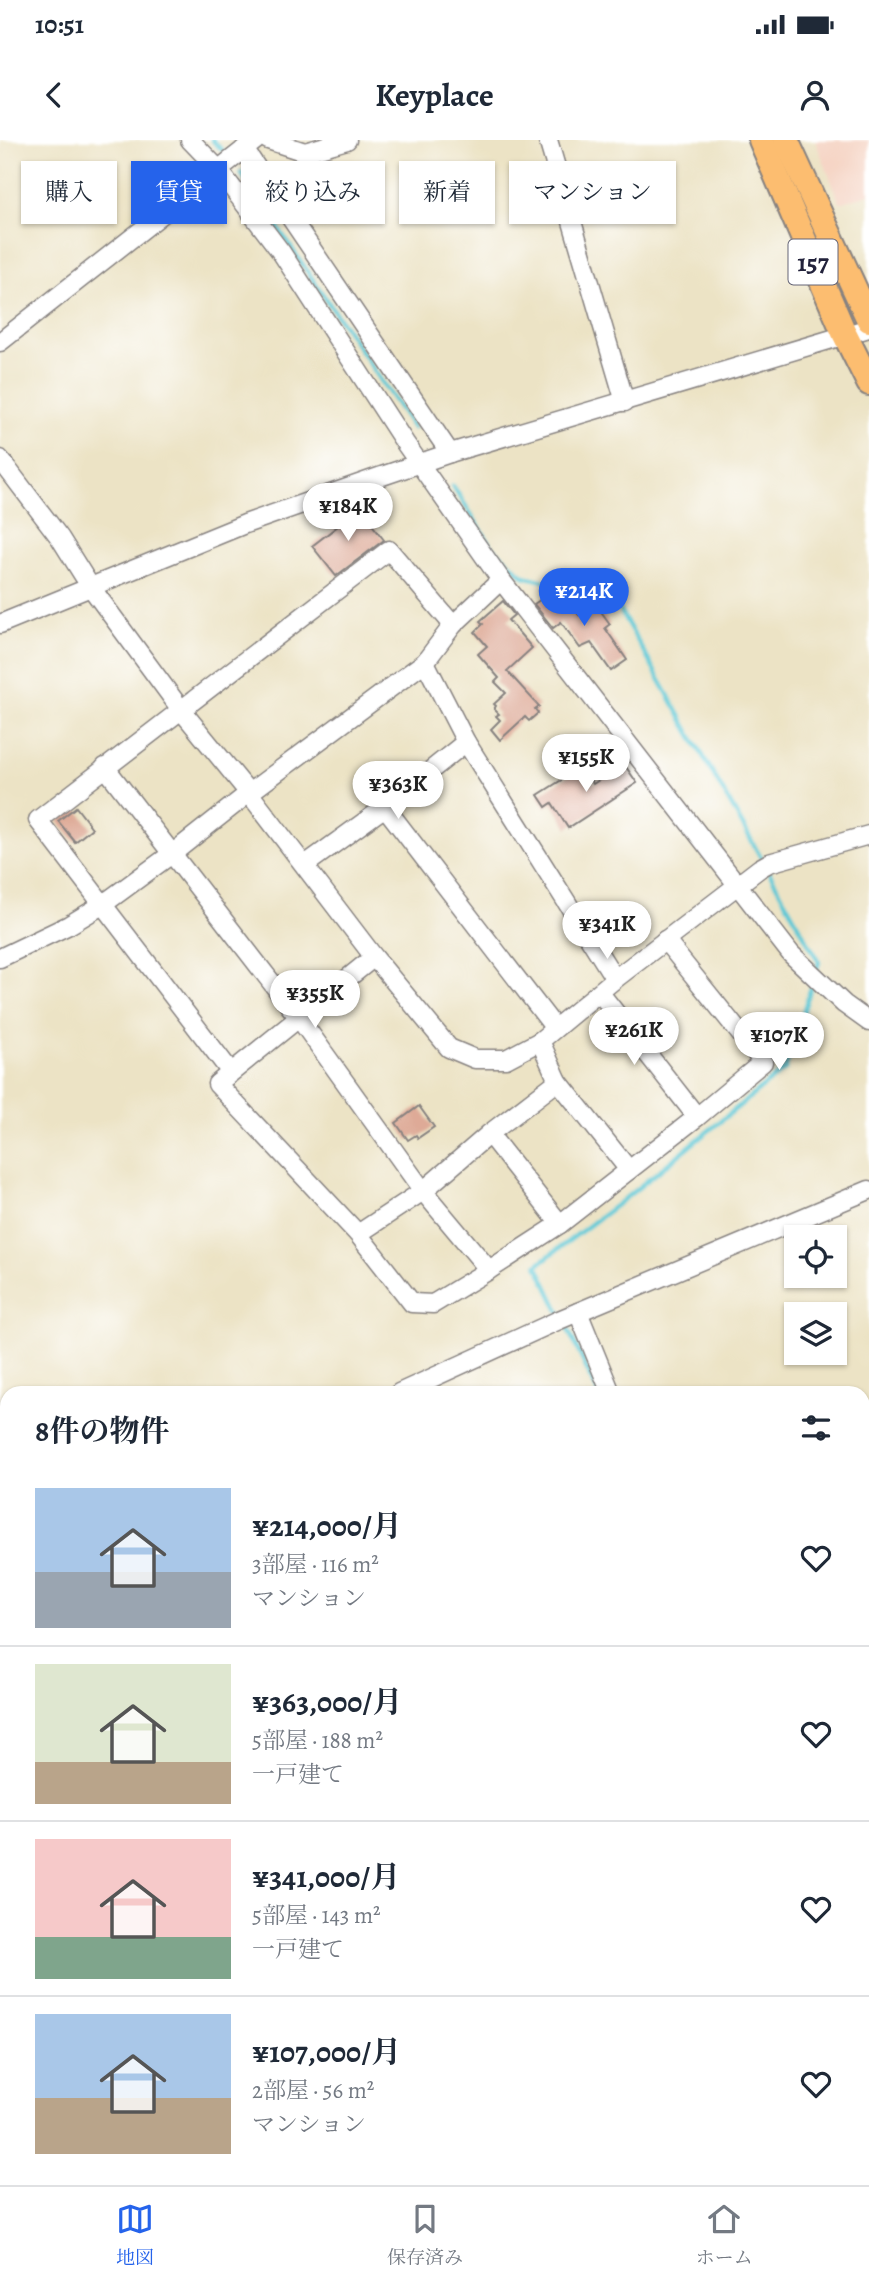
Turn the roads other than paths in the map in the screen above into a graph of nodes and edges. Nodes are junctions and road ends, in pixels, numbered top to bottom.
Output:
1 (190, 140) edge
2 (268, 140) edge
3 (346, 140) edge
4 (548, 140) edge
5 (761, 140) edge
6 (786, 140) edge
7 (250, 144) edge
8 (210, 161) edge
9 (227, 162) edge
10 (227, 181) edge
11 (149, 224) edge
12 (869, 320) edge
13 (869, 328) edge
14 (845, 335) junction
15 (0, 342) edge
16 (869, 383) edge
17 (625, 402) junction
18 (450, 453) junction
19 (0, 459) edge
20 (419, 463) junction
21 (501, 580) junction
22 (90, 586) junction
23 (0, 624) edge
24 (453, 625) junction
25 (425, 662) junction
26 (182, 711) junction
27 (466, 742) junction
28 (105, 767) junction
29 (249, 793) junction
30 (384, 807) junction
31 (869, 835) edge
32 (173, 853) junction
33 (305, 865) junction
34 (736, 885) junction
35 (102, 905) junction
36 (665, 940) junction
37 (374, 957) junction
38 (0, 958) edge
39 (615, 979) junction
40 (600, 993) junction
41 (299, 1018) junction
42 (869, 1022) edge
43 (554, 1027) junction
44 (540, 1041) junction
45 (230, 1071) junction
46 (558, 1081) junction
47 (697, 1117) junction
48 (489, 1134) junction
49 (629, 1170) junction
50 (869, 1190) edge
51 (423, 1191) junction
52 (559, 1224) junction
53 (358, 1234) junction
54 (489, 1270) junction
55 (568, 1316) junction
56 (414, 1386) edge
57 (607, 1386) edge

1 - 8 street
2 - 3 street
4 - 17 street
5 - 14 highway, 157
6 - 12 highway, 157
7 - 9 street
7 - 18 street
10 - 20 street
11 - 15 street
13 - 14 street
14 - 16 highway, 157
14 - 17 street
17 - 18 street
18 - 20 street
19 - 22 street
20 - 21 street
20 - 22 street
21 - 24 street
21 - 34 street
22 - 23 street
22 - 26 street
24 - 25 street
24 - 26 street
25 - 27 street
25 - 29 street
26 - 28 street
26 - 29 street
27 - 30 street
27 - 39 street
28 - 32 street
28 - 35 street
29 - 32 street
29 - 33 street
30 - 33 street
30 - 43 street
31 - 34 street
32 - 35 street
32 - 41 street
33 - 37 street
34 - 36 street
34 - 42 street
35 - 38 street
35 - 45 street
36 - 39 street
36 - 47 street
37 - 41 street
37 - 44 street
39 - 40 street
40 - 43 street
40 - 47 street
41 - 45 street
41 - 51 street
43 - 44 street
44 - 46 street
45 - 53 street
46 - 48 street
46 - 49 street
47 - 49 street
48 - 51 street
48 - 52 street
49 - 52 street
50 - 55 street
51 - 53 street
51 - 54 street
52 - 54 street
53 - 54 street
55 - 56 street
55 - 57 street

